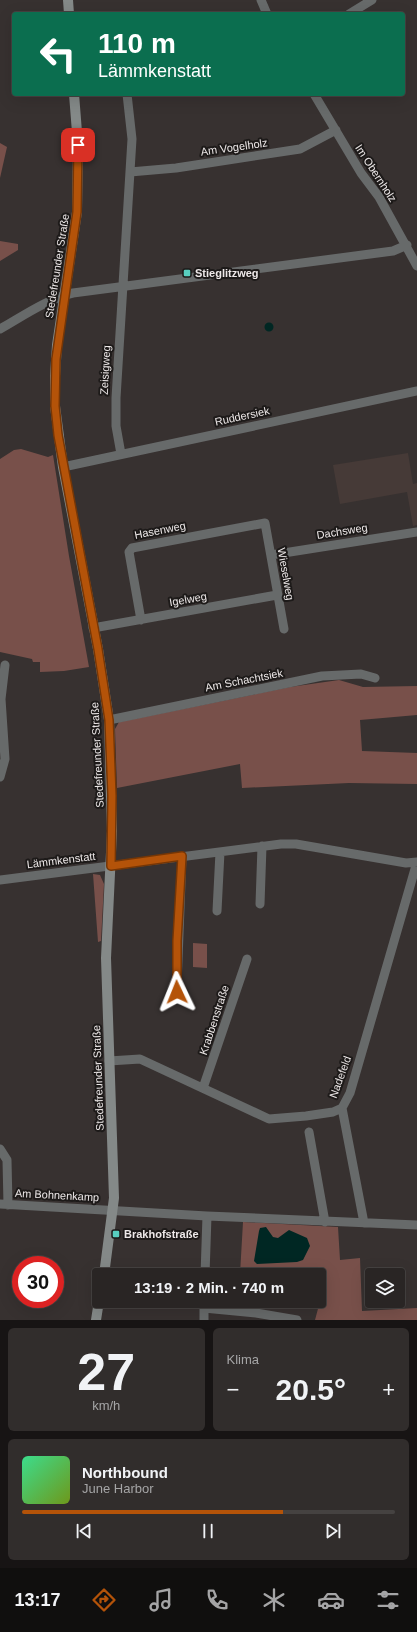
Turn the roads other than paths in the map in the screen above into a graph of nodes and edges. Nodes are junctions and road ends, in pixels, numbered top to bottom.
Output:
1 (68, 0) edge
2 (261, 0) edge
3 (372, 0) edge
4 (69, 12) edge
5 (266, 12) edge
6 (352, 12) edge
7 (74, 96) edge
8 (127, 96) edge
9 (315, 96) edge
10 (336, 130) junction
11 (130, 172) junction
12 (407, 245) junction
13 (417, 266) edge
14 (122, 287) junction
15 (69, 294) junction
16 (0, 329) edge
17 (417, 391) edge
18 (121, 454) junction
19 (67, 466) junction
20 (265, 523) joint
21 (417, 532) edge
22 (271, 555) junction
23 (277, 595) junction
24 (141, 620) junction
25 (98, 628) junction
26 (284, 629) dead end
27 (5, 665) dead end
28 (375, 678) dead end
29 (1, 699) edge
30 (114, 719) junction
31 (0, 777) edge
32 (262, 846) junction
33 (220, 852) junction
34 (182, 856) junction
35 (417, 862) edge
36 (111, 866) junction
37 (0, 880) edge
38 (260, 904) dead end
39 (217, 911) dead end
40 (247, 959) dead end
41 (179, 1000) dead end
42 (109, 1061) junction
43 (203, 1088) junction
44 (342, 1108) junction
45 (309, 1132) dead end
46 (0, 1149) edge
47 (4, 1205) edge
48 (113, 1210) junction
49 (207, 1216) junction
50 (325, 1222) junction
51 (364, 1223) junction
52 (417, 1225) edge
53 (105, 1268) edge
54 (205, 1268) edge
55 (98, 1308) edge
56 (204, 1308) edge
57 (224, 1308) edge
58 (96, 1320) edge
59 (204, 1320) edge
60 (297, 1320) edge

1 - 4 street
2 - 5 street
3 - 6 street
7 - 15 street, Stedefreunder Straße
8 - 11 street
9 - 10 street, Im Obernholz
10 - 11 street, Am Vogelholz
10 - 12 street, Im Obernholz
11 - 14 street
12 - 13 street, Im Obernholz
12 - 14 street
14 - 15 street
14 - 18 street, Zeisigweg
15 - 16 street
15 - 19 street, Stedefreunder Straße
17 - 18 street, Ruddersiek
18 - 19 street, Ruddersiek
19 - 25 street, Stedefreunder Straße
20 - 22 street, Wieselweg
20 - 24 street, Hasenweg
21 - 22 street, Dachsweg
22 - 23 street, Wieselweg
23 - 24 street, Igelweg
23 - 26 street, Wieselweg
24 - 25 street, Igelweg
25 - 30 street, Stedefreunder Straße
27 - 29 street
28 - 30 street, Am Schachtsiek
29 - 31 street
30 - 36 street, Stedefreunder Straße
32 - 33 street, Lämmkenstatt
32 - 35 street, Lämmkenstatt
32 - 38 street
33 - 34 street, Lämmkenstatt
33 - 39 street
34 - 36 street, Lämmkenstatt
34 - 41 street
35 - 44 street, Nadefeld
36 - 37 street, Lämmkenstatt
36 - 42 street, Stedefreunder Straße
40 - 43 street, Krabbenstraße
42 - 43 street, Nadefeld
42 - 48 street, Stedefreunder Straße
43 - 44 street, Nadefeld
44 - 51 street
45 - 50 street
46 - 47 street
47 - 48 street, Am Bohnenkamp
48 - 49 street
48 - 53 street, Stedefreunder Straße
49 - 50 street
49 - 54 street
50 - 51 street
51 - 52 street
55 - 58 street
56 - 59 street
57 - 60 street

